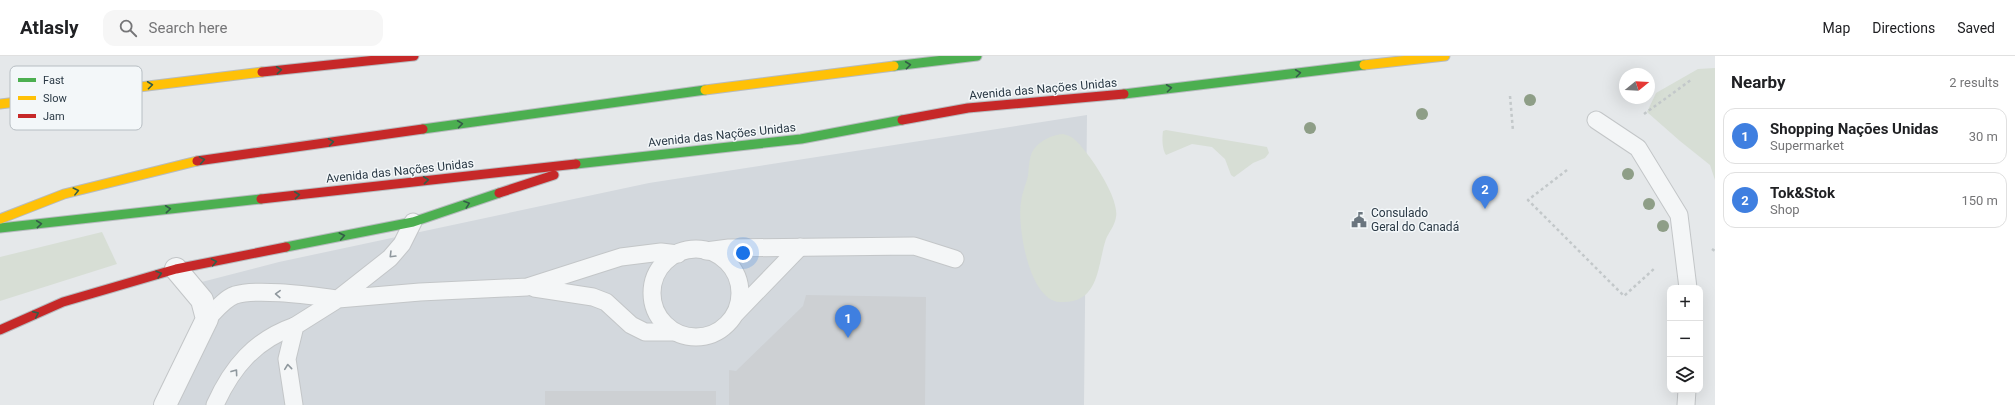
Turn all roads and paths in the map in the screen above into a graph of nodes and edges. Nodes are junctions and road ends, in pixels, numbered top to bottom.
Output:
1 (414, 56) edge
2 (977, 56) edge
3 (1445, 56) edge
4 (1691, 80) dead end
5 (142, 86) edge
6 (1510, 96) dead end
7 (10, 103) edge
8 (0, 104) edge
9 (1644, 114) dead end
10 (1596, 120) dead end
11 (1513, 131) dead end
12 (594, 162) junction
13 (1567, 170) dead end
14 (0, 219) edge
15 (413, 222) junction
16 (0, 228) edge
17 (800, 247) junction
18 (706, 251) junction
19 (678, 254) junction
20 (954, 259) dead end
21 (1655, 268) dead end
22 (176, 269) junction
23 (1688, 285) edge
24 (527, 287) junction
25 (338, 299) junction
26 (735, 314) junction
27 (207, 319) junction
28 (295, 326) junction
29 (0, 330) edge
30 (674, 332) junction
31 (1687, 393) edge
32 (164, 405) edge
33 (215, 405) edge
34 (294, 405) edge
35 (1686, 405) edge

5 -> 1 highway
14 -> 2 highway
12 -> 3 highway, Avenida das Nações Unidas
4 - 9 path
6 - 11 path
8 -> 7 highway
10 - 23 lane
15 -> 12 highway
16 -> 12 highway, Avenida das Nações Unidas
13 - 21 path
22 -> 15 highway
15 -> 25 lane
17 - 18 lane
17 - 20 lane
17 - 26 lane
18 - 19 lane
18 - 26 lane
19 - 24 lane
19 - 30 lane
22 - 27 street
29 -> 22 highway
24 - 25 lane
24 - 30 lane
25 -> 27 lane
25 - 28 lane
26 - 30 lane
27 - 32 street
33 -> 28 lane
34 -> 28 lane
31 - 35 lane

